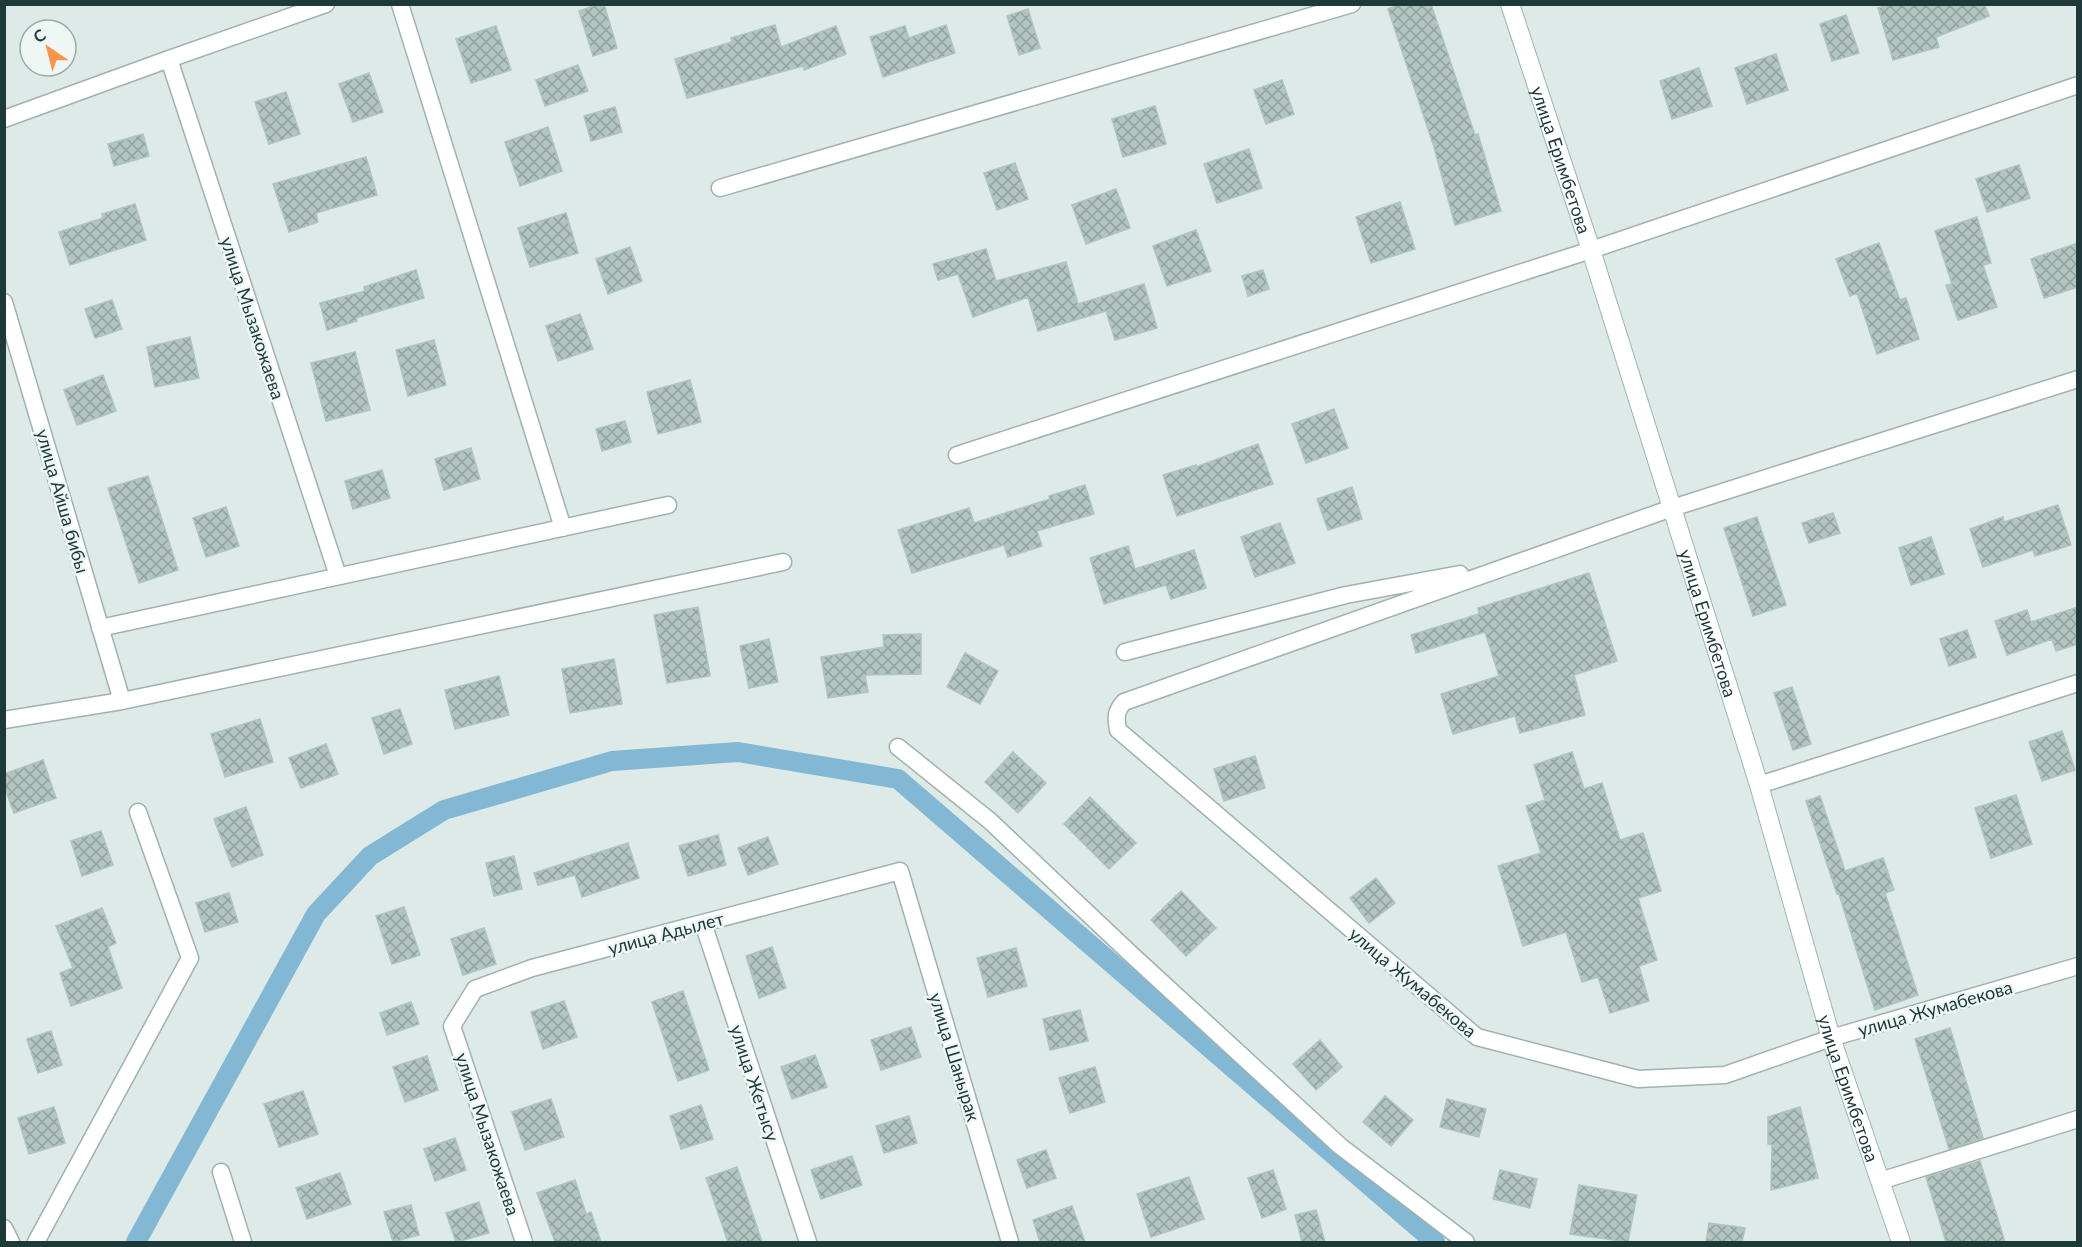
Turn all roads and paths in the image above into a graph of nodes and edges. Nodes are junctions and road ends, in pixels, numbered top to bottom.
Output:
1 (326, 4) edge
2 (400, 4) edge
3 (1352, 4) edge
4 (1510, 4) edge
5 (169, 59) junction
6 (2078, 85) edge
7 (4, 119) edge
8 (720, 188) dead end
9 (1591, 250) junction
10 (4, 302) edge
11 (2078, 379) edge
12 (957, 455) dead end
13 (668, 506) dead end
14 (1672, 508) junction
15 (562, 528) junction
16 (783, 562) dead end
17 (1508, 566) junction
18 (338, 576) junction
19 (100, 628) junction
20 (1125, 652) dead end
21 (2078, 683) edge
22 (122, 701) junction
23 (4, 720) edge
24 (898, 747) dead end
25 (1759, 784) junction
26 (138, 812) dead end
27 (900, 871) joint
28 (703, 923) junction
29 (2078, 966) edge
30 (452, 1026) joint
31 (1831, 1038) junction
32 (2078, 1119) edge
33 (222, 1172) dead end
34 (1880, 1181) junction
35 (4, 1228) edge
36 (11, 1242) edge
37 (36, 1242) edge
38 (243, 1242) edge
39 (524, 1242) edge
40 (808, 1242) edge
41 (1010, 1242) edge
42 (1466, 1242) edge
43 (1901, 1242) edge

1 - 5 street
2 - 15 street
3 - 8 street
4 - 9 main road, улица Еримбетова
5 - 7 street
5 - 18 street, улица Мызакожаева
6 - 9 street
9 - 12 street
9 - 14 main road, улица Еримбетова
10 - 19 street, улица Айша бибы
11 - 14 street
13 - 15 street
14 - 17 street
14 - 25 main road, улица Еримбетова
15 - 18 street
16 - 22 street
17 - 20 street
17 - 31 street, улица Жумабекова
18 - 19 street
19 - 22 street, улица Айша бибы
21 - 25 street
22 - 23 street
24 - 42 street
25 - 31 main road, улица Еримбетова
26 - 37 street
27 - 28 street, улица Адылет
27 - 41 street, улица Шанырак
28 - 30 street, улица Адылет
28 - 40 street, улица Жетысу
29 - 31 street, улица Жумабекова
30 - 39 street, улица Мызакожаева
31 - 34 main road, улица Еримбетова
32 - 34 street
33 - 38 street
34 - 43 main road, улица Еримбетова
35 - 36 street

